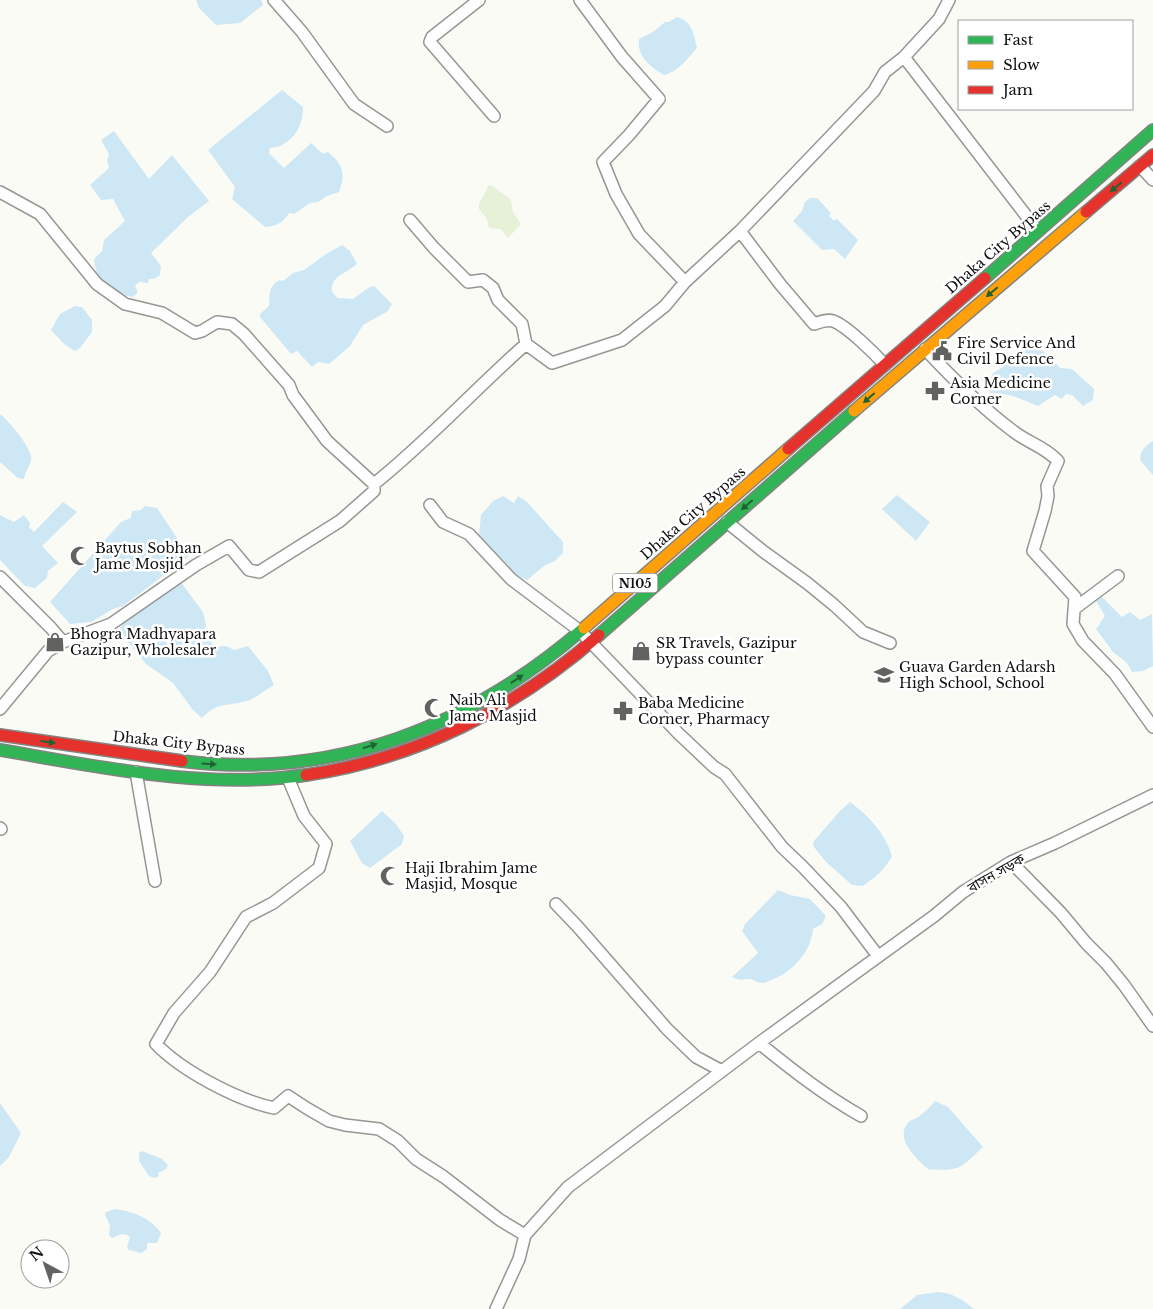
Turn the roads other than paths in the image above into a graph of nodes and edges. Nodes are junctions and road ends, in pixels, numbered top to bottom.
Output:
1 (274, 0) edge
2 (479, 0) edge
3 (580, 0) edge
4 (949, 0) edge
5 (904, 57) junction
6 (494, 116) dead end
7 (387, 126) dead end
8 (1153, 130) edge
9 (1153, 155) edge
10 (1140, 166) junction
11 (1153, 180) edge
12 (0, 192) edge
13 (410, 220) dead end
14 (740, 231) junction
15 (1038, 231) junction
16 (685, 282) junction
17 (526, 344) junction
18 (925, 349) junction
19 (885, 365) junction
20 (374, 484) junction
21 (430, 506) dead end
22 (727, 522) junction
23 (1118, 576) dead end
24 (0, 577) edge
25 (1074, 609) junction
26 (580, 631) junction
27 (63, 642) junction
28 (591, 642) junction
29 (890, 643) dead end
30 (0, 709) edge
31 (1153, 727) edge
32 (0, 735) edge
33 (0, 750) edge
34 (136, 772) junction
35 (288, 778) junction
36 (1153, 796) edge
37 (1011, 862) junction
38 (156, 881) dead end
39 (556, 904) dead end
40 (878, 956) junction
41 (1153, 1026) edge
42 (759, 1043) junction
43 (722, 1071) junction
44 (861, 1116) dead end
45 (525, 1235) junction
46 (496, 1309) edge

1 - 7 street
2 - 6 street
3 - 16 street
4 - 5 street
5 - 14 street
5 - 15 street
8 - 15 highway, Dhaka City Bypass / N105
9 - 10 highway
10 - 11 street
10 -> 18 highway
12 - 20 street
13 - 17 street
14 - 16 street
14 - 19 street
15 - 19 highway, Dhaka City Bypass / N105
16 - 17 street
17 - 20 street
18 -> 22 highway
18 - 25 street
19 - 26 highway, Dhaka City Bypass / N105
20 - 27 street
21 - 26 street
22 - 28 highway
22 - 29 street
23 - 25 street
24 - 27 street
25 - 31 street
26 - 28 street
32 -> 26 highway, Dhaka City Bypass / N105
27 - 30 street
28 - 35 highway
28 - 40 street
33 - 34 highway
34 - 35 highway
34 - 38 street
35 - 45 street
36 - 37 street, বাসন সড়ক
37 - 40 street, বাসন সড়ক
37 - 41 street
39 - 43 street
40 - 42 street, বাসন সড়ক
42 - 43 street, বাসন সড়ক
42 - 44 street
43 - 45 street, বাসন সড়ক
45 - 46 street

